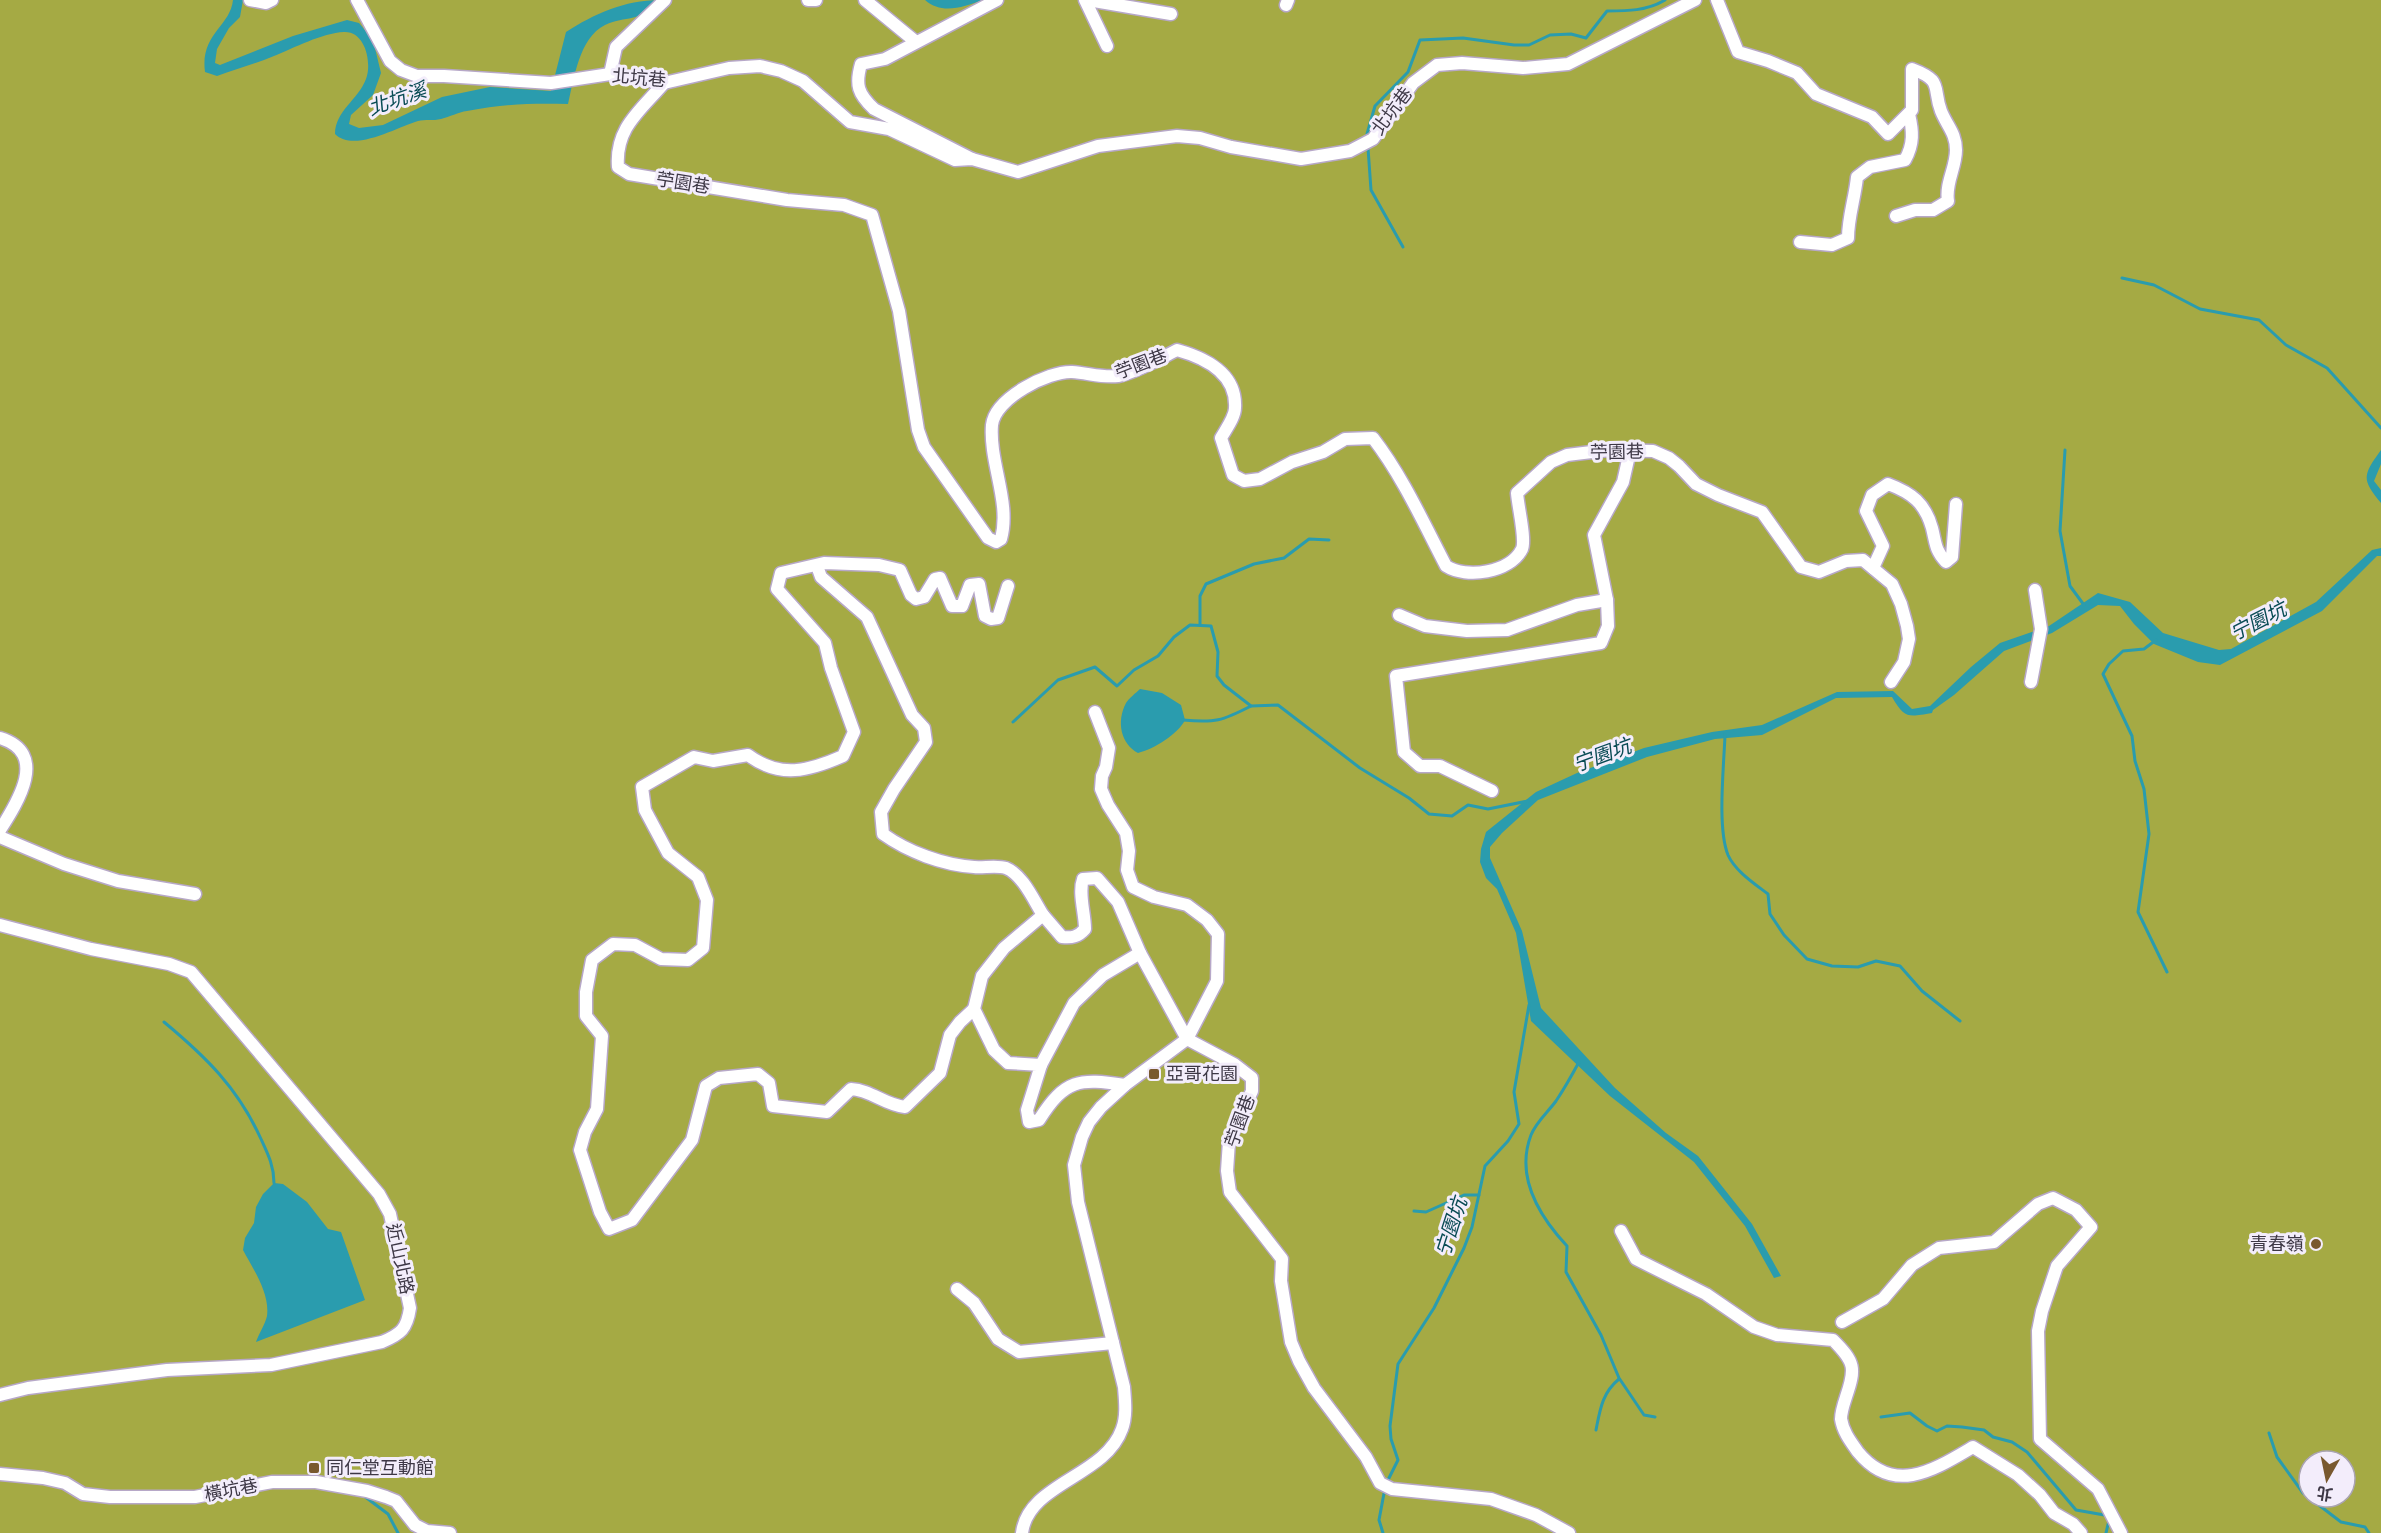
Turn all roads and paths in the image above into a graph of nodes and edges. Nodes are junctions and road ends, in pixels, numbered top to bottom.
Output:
1 (250, 0) edge
2 (272, 0) edge
3 (357, 0) edge
4 (665, 0) edge
5 (808, 0) edge
6 (816, 0) edge
7 (865, 0) edge
8 (997, 0) edge
9 (1087, 0) edge
10 (1695, 0) edge
11 (1717, 0) edge
12 (1171, 14) dead end
13 (916, 42) junction
14 (1107, 46) dead end
15 (610, 74) junction
16 (663, 83) junction
17 (1909, 114) junction
18 (972, 159) junction
19 (1896, 216) dead end
20 (1800, 242) dead end
21 (1630, 451) junction
22 (1956, 504) dead end
23 (817, 566) junction
24 (1873, 568) junction
25 (1008, 586) dead end
26 (2035, 590) dead end
27 (1607, 600) junction
28 (1399, 615) dead end
29 (1891, 682) dead end
30 (2031, 682) dead end
31 (1095, 712) dead end
32 (0, 738) edge
33 (1492, 791) dead end
34 (0, 830) edge
35 (0, 837) edge
36 (195, 894) dead end
37 (1043, 915) junction
38 (0, 924) edge
39 (1140, 954) junction
40 (974, 1009) junction
41 (1187, 1040) junction
42 (1041, 1065) junction
43 (1125, 1085) junction
44 (1621, 1231) dead end
45 (957, 1289) dead end
46 (1842, 1322) dead end
47 (1113, 1342) junction
48 (0, 1395) edge
49 (0, 1474) edge
50 (450, 1533) edge
51 (1022, 1533) edge
52 (1569, 1533) edge
53 (2081, 1533) edge
54 (2121, 1533) edge

1 - 2 street
3 - 15 street, 北坑巷
4 - 15 street
5 - 6 street
7 - 13 street
8 - 13 street, 北坑巷
9 - 12 street
9 - 14 street
10 - 18 street, 北坑巷
11 - 17 street
13 - 18 street, 北坑巷
15 - 16 street, 北坑巷
16 - 18 street, 北坑巷
16 - 21 street, 苧園巷
17 - 19 street
17 - 20 street
21 - 24 street, 苧園巷
21 - 27 street
22 - 24 street
23 - 25 street
23 - 37 street
23 - 40 street
24 - 29 street
26 - 30 street
27 - 28 street
27 - 33 street
31 - 41 street
32 - 34 street
35 - 36 street
37 - 39 street
37 - 40 street
38 - 48 street, 近山北路
39 - 41 street
39 - 42 street
40 - 42 street
41 - 43 street
41 - 52 street, 苧園巷
42 - 43 street
43 - 47 street
44 - 53 street
45 - 47 street
46 - 54 street
47 - 51 street
49 - 50 street, 橫坑巷

